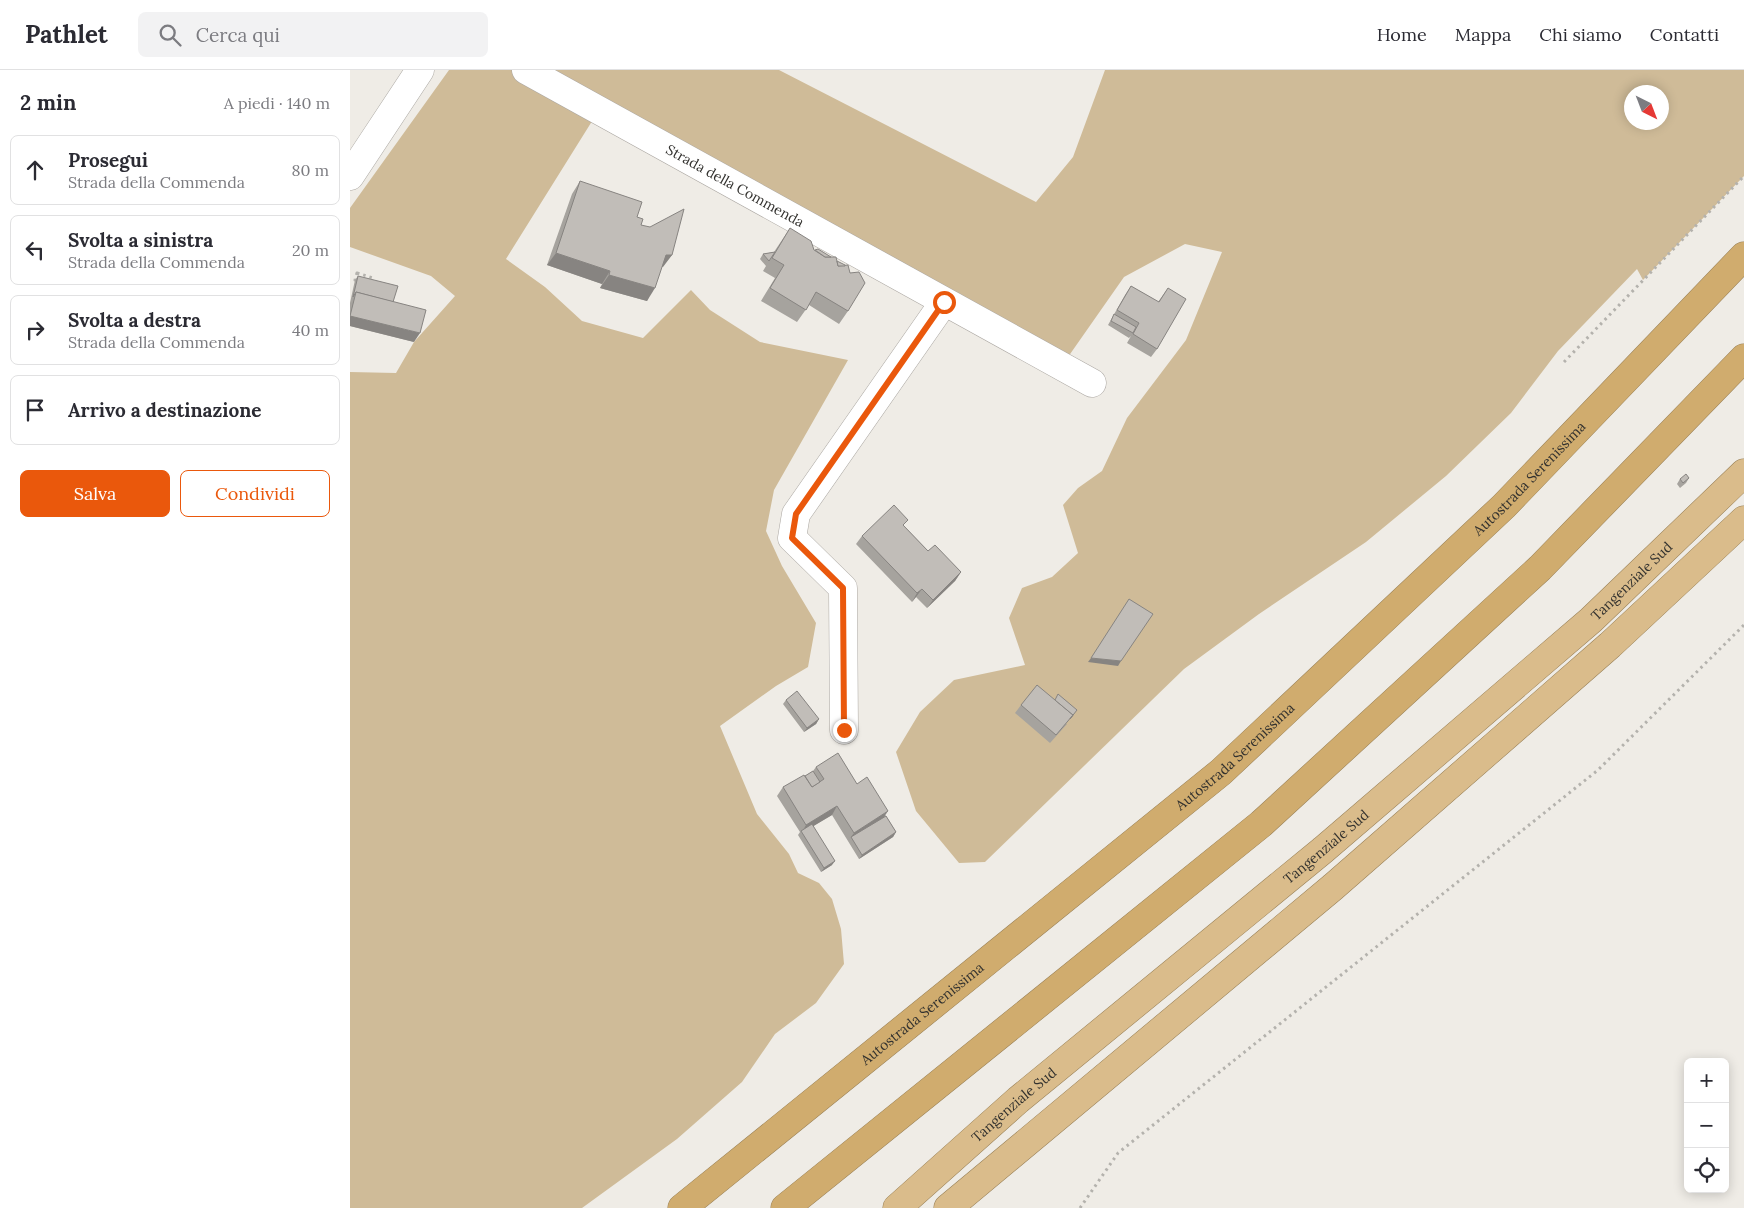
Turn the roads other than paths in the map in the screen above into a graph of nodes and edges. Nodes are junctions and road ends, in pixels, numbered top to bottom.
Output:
1 (420, 70) edge
2 (526, 70) edge
3 (350, 176) edge
4 (1744, 256) edge
5 (944, 302) junction
6 (1744, 358) edge
7 (1092, 383) dead end
8 (1744, 473) edge
9 (1744, 520) edge
10 (844, 730) dead end
11 (682, 1208) edge
12 (785, 1208) edge
13 (897, 1208) edge
14 (948, 1208) edge

1 - 3 street
2 - 5 street, Strada della Commenda
4 - 11 highway, Autostrada Serenissima
5 - 7 street, Strada della Commenda
5 - 10 street
6 - 12 highway
8 - 13 highway, Tangenziale Sud
9 - 14 highway

